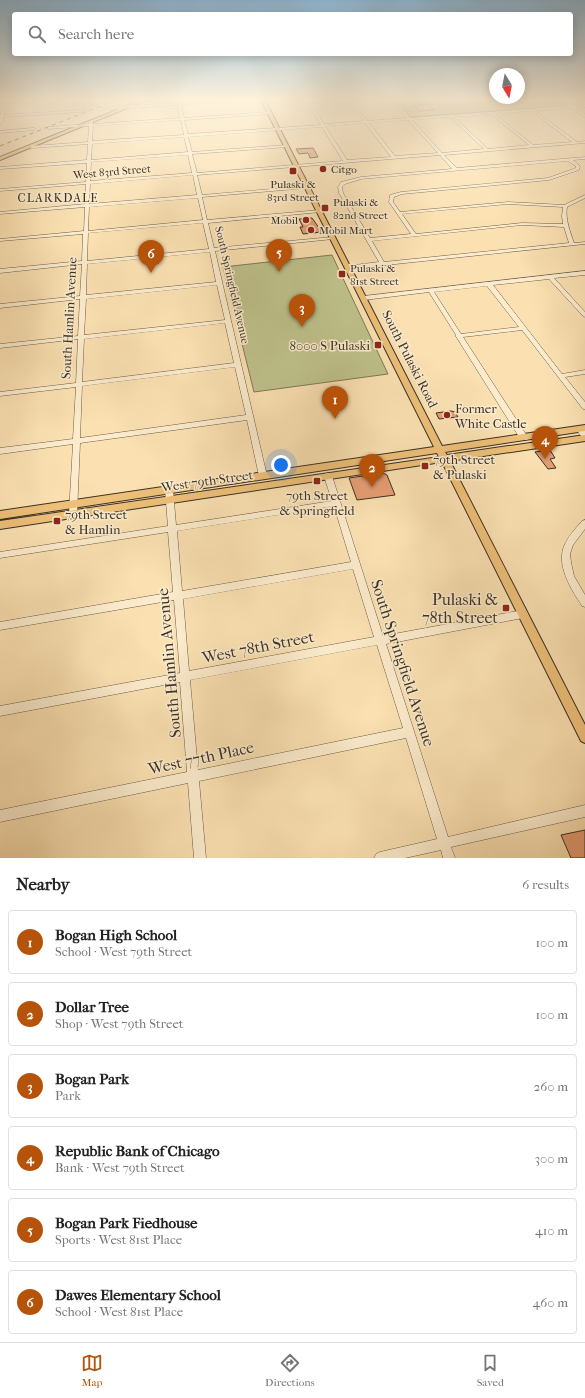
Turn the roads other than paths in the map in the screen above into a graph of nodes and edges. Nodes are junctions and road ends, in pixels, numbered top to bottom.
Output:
1 (49, 140) edge
2 (117, 140) edge
3 (187, 140) edge
4 (284, 140) edge
5 (332, 140) edge
6 (380, 140) edge
7 (428, 140) edge
8 (476, 140) edge
9 (525, 140) edge
10 (572, 140) edge
11 (90, 142) junction
12 (585, 142) edge
13 (576, 143) junction
14 (287, 146) junction
15 (532, 146) junction
16 (32, 147) junction
17 (487, 150) junction
18 (190, 154) junction
19 (441, 154) junction
20 (394, 158) junction
21 (585, 158) edge
22 (0, 160) edge
23 (570, 160) junction
24 (90, 161) junction
25 (346, 162) junction
26 (297, 166) junction
27 (0, 168) edge
28 (455, 169) junction
29 (194, 174) junction
30 (89, 182) junction
31 (308, 187) junction
32 (0, 190) edge
33 (200, 196) junction
34 (585, 196) edge
35 (88, 206) junction
36 (565, 206) junction
37 (320, 211) junction
38 (399, 213) junction
39 (0, 214) edge
40 (205, 222) junction
41 (566, 226) junction
42 (86, 232) junction
43 (414, 235) junction
44 (333, 238) junction
45 (0, 240) edge
46 (369, 240) junction
47 (585, 243) edge
48 (572, 244) junction
49 (212, 250) junction
50 (85, 263) junction
51 (383, 264) junction
52 (348, 267) junction
53 (0, 271) edge
54 (585, 273) edge
55 (550, 277) junction
56 (219, 283) junction
57 (489, 284) junction
58 (430, 290) junction
59 (83, 297) junction
60 (364, 298) junction
61 (0, 306) edge
62 (585, 315) edge
63 (228, 321) junction
64 (523, 328) junction
65 (458, 336) junction
66 (81, 338) junction
67 (0, 346) edge
68 (238, 365) junction
69 (585, 372) edge
70 (561, 376) junction
71 (79, 385) junction
72 (0, 394) edge
73 (585, 407) edge
74 (250, 417) junction
75 (584, 433) edge
76 (524, 438) junction
77 (76, 441) junction
78 (440, 450) junction
79 (0, 451) edge
80 (445, 460) junction
81 (263, 476) junction
82 (328, 476) junction
83 (170, 495) junction
84 (336, 503) junction
85 (73, 504) junction
86 (73, 514) junction
87 (0, 516) edge
88 (585, 523) edge
89 (0, 525) edge
90 (172, 529) junction
91 (0, 556) edge
92 (356, 565) junction
93 (178, 596) junction
94 (585, 603) edge
95 (523, 614) junction
96 (0, 626) edge
97 (380, 639) junction
98 (185, 676) junction
99 (0, 711) edge
100 (409, 732) junction
101 (585, 737) edge
102 (193, 776) junction
103 (585, 811) edge
104 (0, 816) edge
105 (445, 843) junction
106 (200, 858) edge
107 (380, 858) edge
108 (449, 858) edge

1 - 16 main road
2 - 11 street
3 - 18 street, South Springfield Avenue
4 - 14 main road, South Pulaski Road
5 - 25 street
6 - 20 street
7 - 19 street
8 - 17 street
9 - 15 street
10 - 13 street
11 - 16 street
11 - 24 street, South Hamlin Avenue
12 - 13 street, West 83rd Street
13 - 15 street, West 83rd Street
14 - 18 street
14 - 26 main road, South Pulaski Road
15 - 17 street, West 83rd Street
16 - 22 main road
17 - 19 street, West 83rd Street
18 - 24 street
18 - 29 street, South Springfield Avenue
19 - 20 street, West 83rd Street
19 - 28 street
20 - 25 street, West 83rd Street
21 - 23 street
23 - 28 street
23 - 38 street
24 - 27 street
24 - 30 street, South Hamlin Avenue
25 - 26 street, West 83rd Street
26 - 29 street, West 83rd Street
26 - 31 main road, South Pulaski Road
28 - 46 street
29 - 30 street, West 83rd Street
29 - 33 street, South Springfield Avenue
30 - 32 street, West 83rd Street
30 - 35 street, South Hamlin Avenue
31 - 33 street
31 - 37 main road, South Pulaski Road
33 - 35 street
33 - 40 street, South Springfield Avenue
34 - 36 street
35 - 39 street
35 - 42 street, South Hamlin Avenue
36 - 38 street
36 - 41 street
37 - 40 street
37 - 44 main road, South Pulaski Road
38 - 43 street
40 - 42 street
40 - 49 street, South Springfield Avenue
41 - 43 street
41 - 48 street
42 - 45 street
42 - 50 street, South Hamlin Avenue
43 - 46 street
44 - 49 street
44 - 52 main road, South Pulaski Road
46 - 51 street
47 - 48 street
48 - 51 street
49 - 50 street
49 - 56 street, South Springfield Avenue
50 - 53 street
50 - 59 street, South Hamlin Avenue
51 - 52 street
52 - 60 main road, South Pulaski Road
54 - 55 street
55 - 57 street
55 - 62 street
56 - 59 street
56 - 63 street, South Springfield Avenue
57 - 58 street
57 - 64 street
58 - 60 street
58 - 65 street
59 - 61 street
59 - 66 street, South Hamlin Avenue
60 - 78 main road, South Pulaski Road
63 - 66 street
63 - 68 street, South Springfield Avenue
64 - 65 street
64 - 70 street
65 - 76 street
66 - 67 street
66 - 71 street, South Hamlin Avenue
68 - 71 street
68 - 74 street, South Springfield Avenue
69 - 70 street
70 - 73 street
71 - 72 street
71 - 77 street, South Hamlin Avenue
74 - 77 street
74 - 81 street, South Springfield Avenue
75 - 76 main road, West 79th Street
75 - 80 main road, West 79th Street
76 - 78 main road, West 79th Street
77 - 79 street
77 - 85 street, South Hamlin Avenue
78 - 80 main road, South Pulaski Road
78 - 81 main road, West 79th Street
80 - 82 main road, West 79th Street
80 - 95 main road, South Pulaski Road
81 - 83 main road, West 79th Street
82 - 83 main road, West 79th Street
82 - 84 street, South Springfield Avenue
83 - 85 main road, West 79th Street
83 - 86 main road, West 79th Street
83 - 90 street, South Hamlin Avenue
84 - 90 street
84 - 92 street, South Springfield Avenue
85 - 86 street, South Hamlin Avenue
85 - 87 main road, West 79th Street
86 - 89 main road, West 79th Street
88 - 94 street
90 - 91 street
90 - 93 street, South Hamlin Avenue
92 - 93 street
92 - 97 street, South Springfield Avenue
93 - 96 street
93 - 98 street, South Hamlin Avenue
95 - 97 street, West 78th Street
95 - 101 main road, South Pulaski Road
97 - 98 street, West 78th Street
97 - 100 street, South Springfield Avenue
98 - 99 street, West 78th Street
98 - 102 street, South Hamlin Avenue
100 - 102 street, West 77th Place
100 - 105 street, South Springfield Avenue
102 - 104 street, West 77th Place
102 - 106 street, South Hamlin Avenue
103 - 105 street
105 - 107 street
105 - 108 street, South Springfield Avenue

